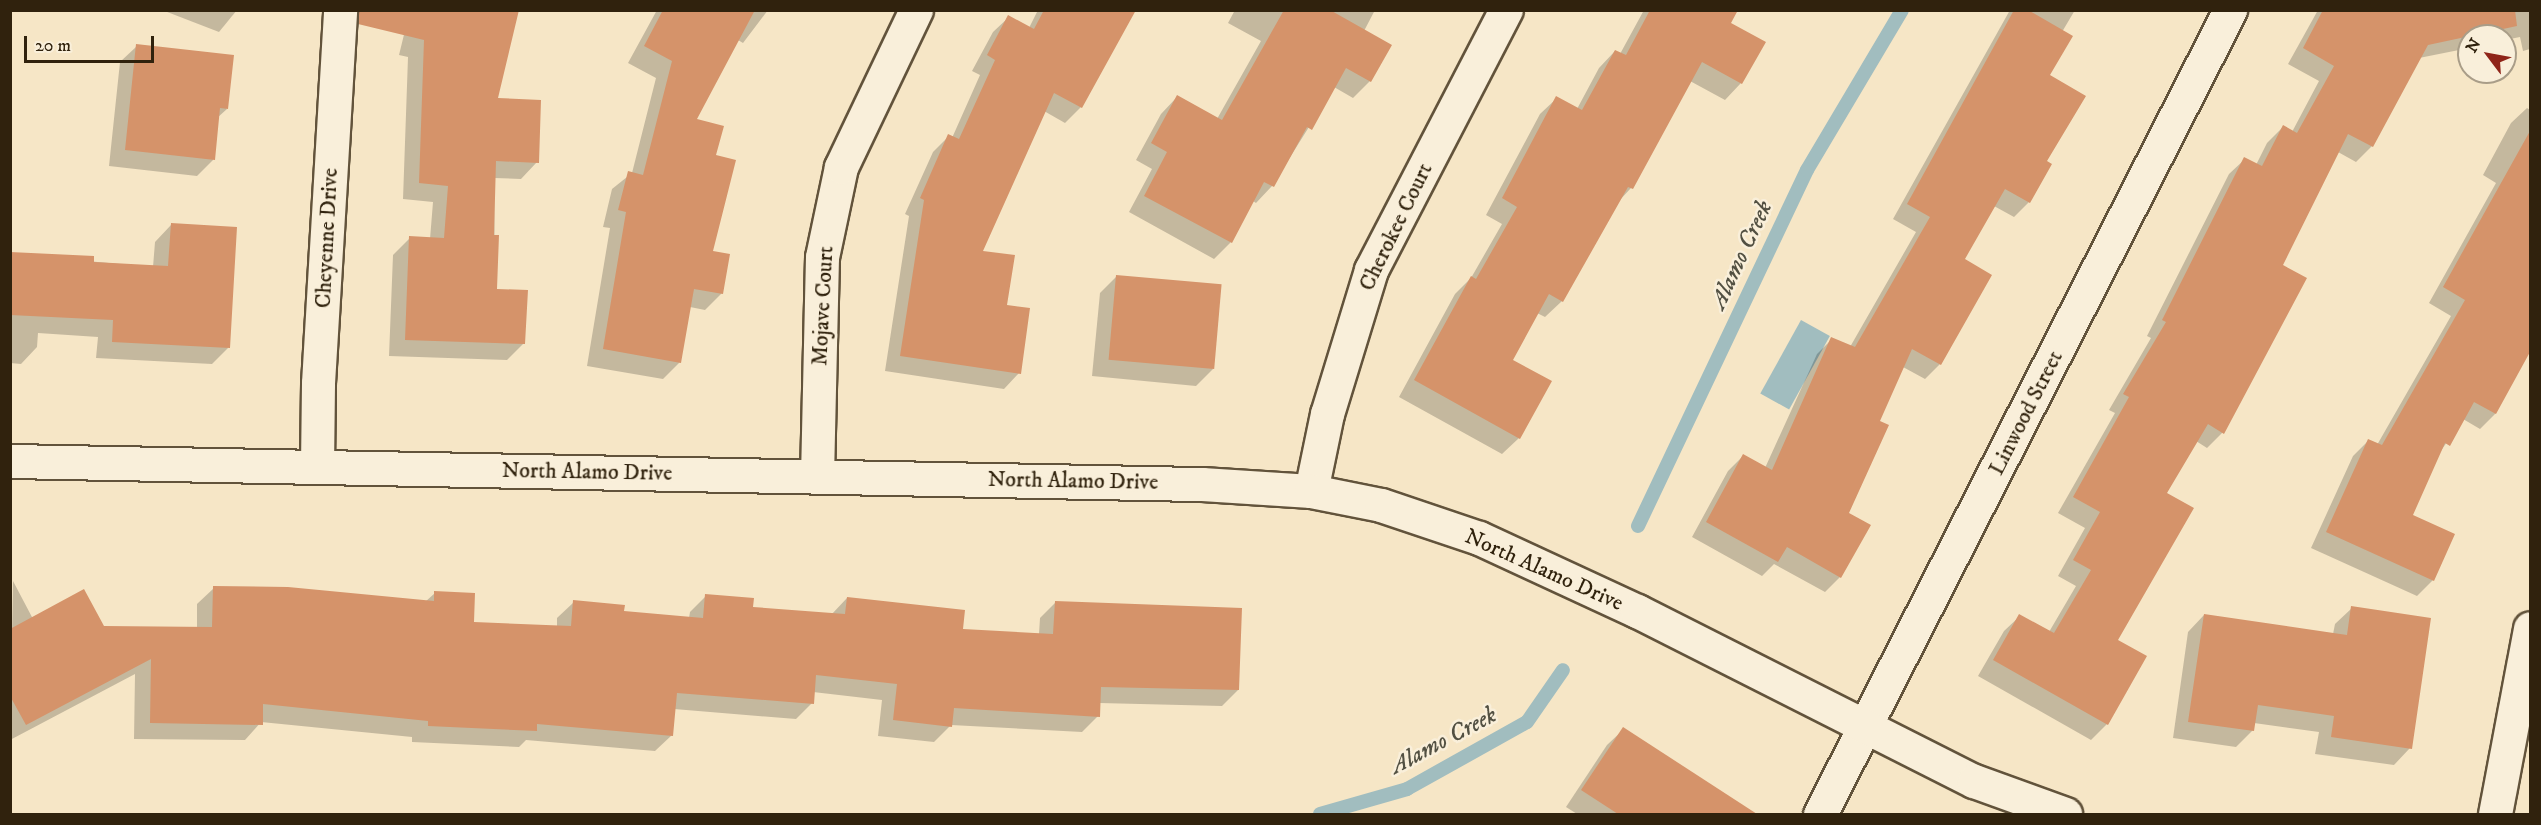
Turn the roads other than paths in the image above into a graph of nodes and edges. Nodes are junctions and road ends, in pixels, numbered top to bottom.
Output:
1 (340, 10) edge
2 (916, 10) edge
3 (1506, 10) edge
4 (2229, 10) edge
5 (10, 461) edge
6 (317, 466) junction
7 (817, 477) junction
8 (1311, 491) junction
9 (2530, 628) edge
10 (1864, 725) junction
11 (1820, 814) edge
12 (2065, 814) edge
13 (2495, 814) edge

1 - 6 street, Cheyenne Drive
2 - 7 street, Mojave Court
3 - 8 street, Cherokee Court
4 - 10 street, Linwood Street
5 - 6 street, North Alamo Drive
6 - 7 street, North Alamo Drive
7 - 8 street, North Alamo Drive
8 - 10 street, North Alamo Drive
9 - 13 street
10 - 11 street, Linwood Street
10 - 12 street, North Alamo Drive

